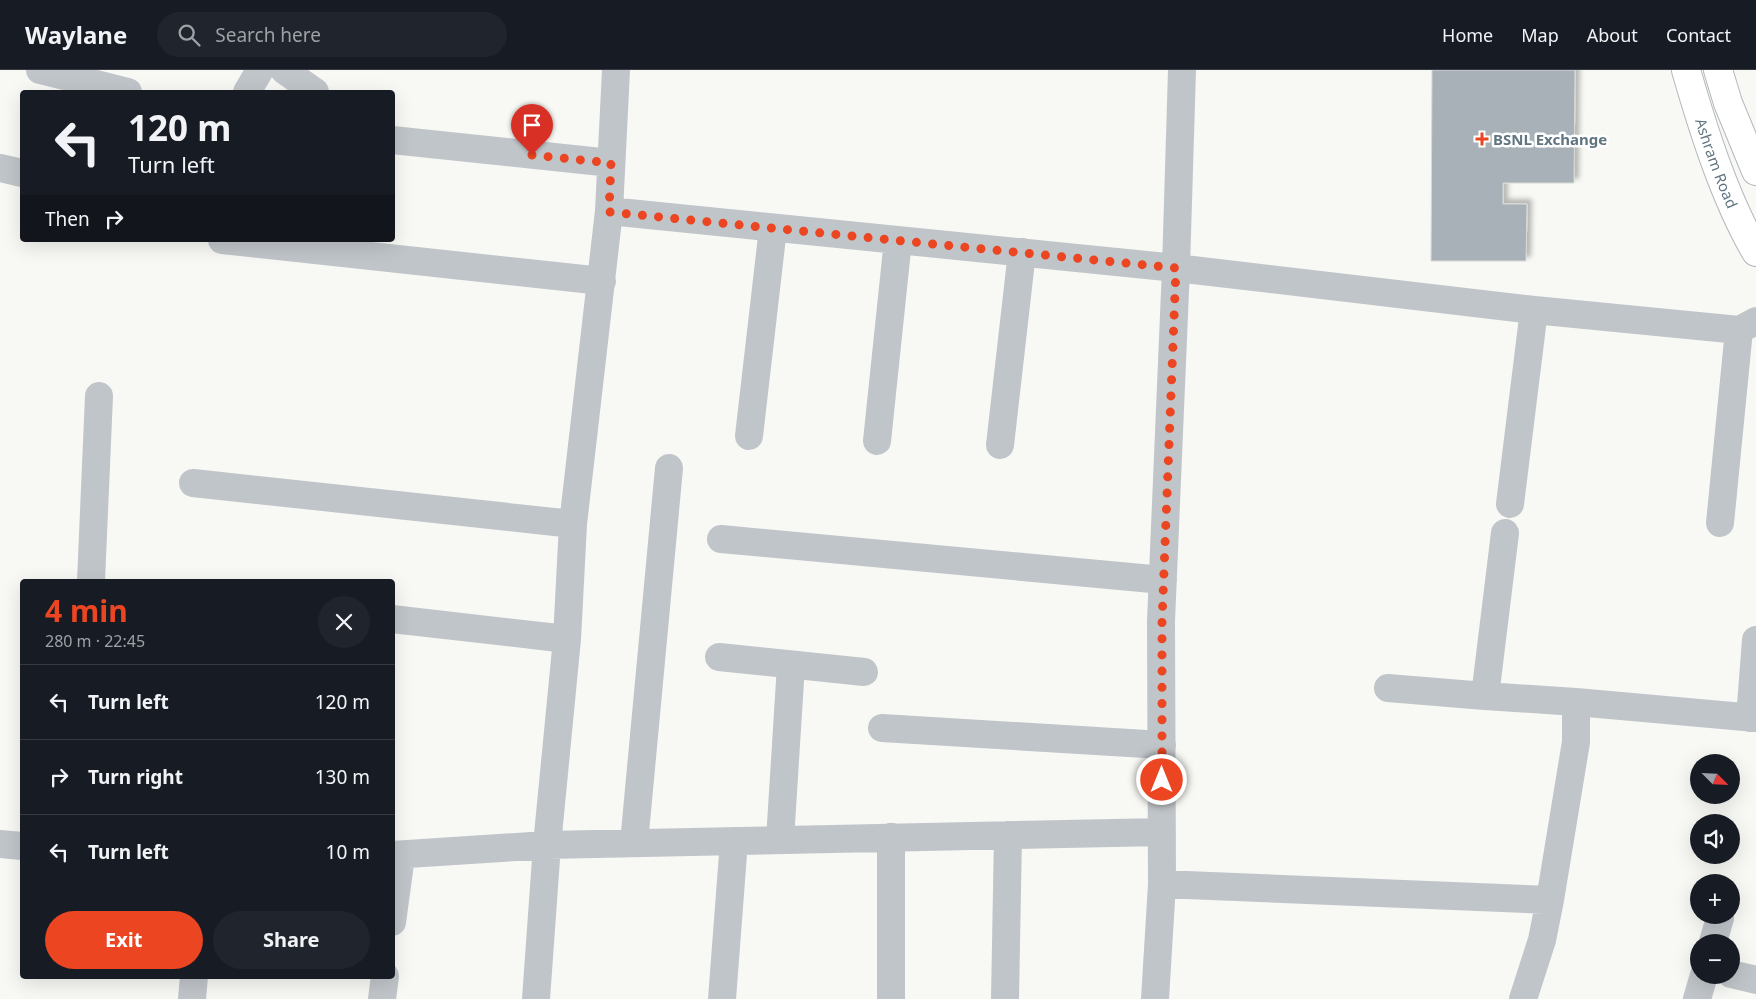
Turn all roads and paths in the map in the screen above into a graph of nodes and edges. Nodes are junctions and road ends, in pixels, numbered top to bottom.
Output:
1 (40, 70) edge
2 (260, 70) edge
3 (284, 70) edge
4 (616, 70) edge
5 (1182, 70) edge
6 (1686, 70) edge
7 (1718, 70) edge
8 (120, 90) edge
9 (248, 90) edge
10 (312, 90) edge
11 (395, 140) edge
12 (611, 163) junction
13 (0, 168) edge
14 (1756, 171) edge
15 (20, 173) edge
16 (609, 212) junction
17 (773, 228) junction
18 (898, 240) junction
19 (241, 242) edge
20 (1022, 252) junction
21 (1756, 252) edge
22 (1176, 268) junction
23 (602, 281) junction
24 (1534, 310) junction
25 (1748, 325) edge
26 (100, 396) dead end
27 (749, 436) dead end
28 (877, 441) dead end
29 (1000, 445) dead end
30 (669, 468) dead end
31 (193, 483) dead end
32 (1510, 504) dead end
33 (1720, 523) dead end
34 (573, 524) junction
35 (1505, 533) dead end
36 (722, 539) dead end
37 (91, 579) edge
38 (1163, 580) junction
39 (395, 619) edge
40 (567, 639) junction
41 (1756, 640) edge
42 (719, 657) dead end
43 (791, 665) junction
44 (864, 672) dead end
45 (1388, 688) dead end
46 (1485, 696) junction
47 (1576, 702) junction
48 (1753, 718) edge
49 (882, 728) dead end
50 (1162, 745) junction
51 (1162, 832) junction
52 (1008, 835) junction
53 (891, 838) junction
54 (734, 840) junction
55 (780, 840) junction
56 (634, 843) junction
57 (0, 844) edge
58 (548, 845) junction
59 (20, 846) edge
60 (397, 856) edge
61 (395, 882) edge
62 (1162, 884) junction
63 (1550, 900) junction
64 (1740, 976) edge
65 (194, 979) edge
66 (385, 979) edge
67 (1756, 980) edge
68 (1701, 984) edge
69 (192, 999) edge
70 (382, 999) edge
71 (536, 999) edge
72 (722, 999) edge
73 (890, 999) edge
74 (1005, 999) edge
75 (1155, 999) edge
76 (1523, 999) edge
77 (1697, 999) edge

1 - 8 street
2 - 9 street
3 - 10 street
4 - 12 street
5 - 22 street
6 - 21 main road, Ashram Road
7 - 14 main road
11 - 12 street
12 - 16 street
13 - 15 street
16 - 17 street
16 - 23 street
17 - 18 street
17 - 27 street
18 - 20 street
18 - 28 street
19 - 23 street
20 - 22 street
20 - 29 street
22 - 24 street
22 - 38 street
23 - 34 street
24 - 25 street
24 - 32 street
25 - 33 street
26 - 37 street
30 - 56 street
31 - 34 street
34 - 40 street
35 - 46 street
36 - 38 street
38 - 50 street
39 - 40 street
40 - 58 street
41 - 48 street
42 - 43 street
43 - 44 street
43 - 55 street
45 - 46 street
46 - 47 street
47 - 48 street
47 - 63 street
49 - 50 street
50 - 51 street
51 - 52 street
51 - 62 street
52 - 53 street
52 - 74 street
53 - 55 street
53 - 73 street
54 - 55 street
54 - 56 street
54 - 72 street
56 - 58 street
57 - 59 street
58 - 60 street
58 - 71 street
60 - 61 street
62 - 63 street
62 - 75 street
63 - 76 street
64 - 67 street
65 - 69 street
66 - 70 street
68 - 77 street

